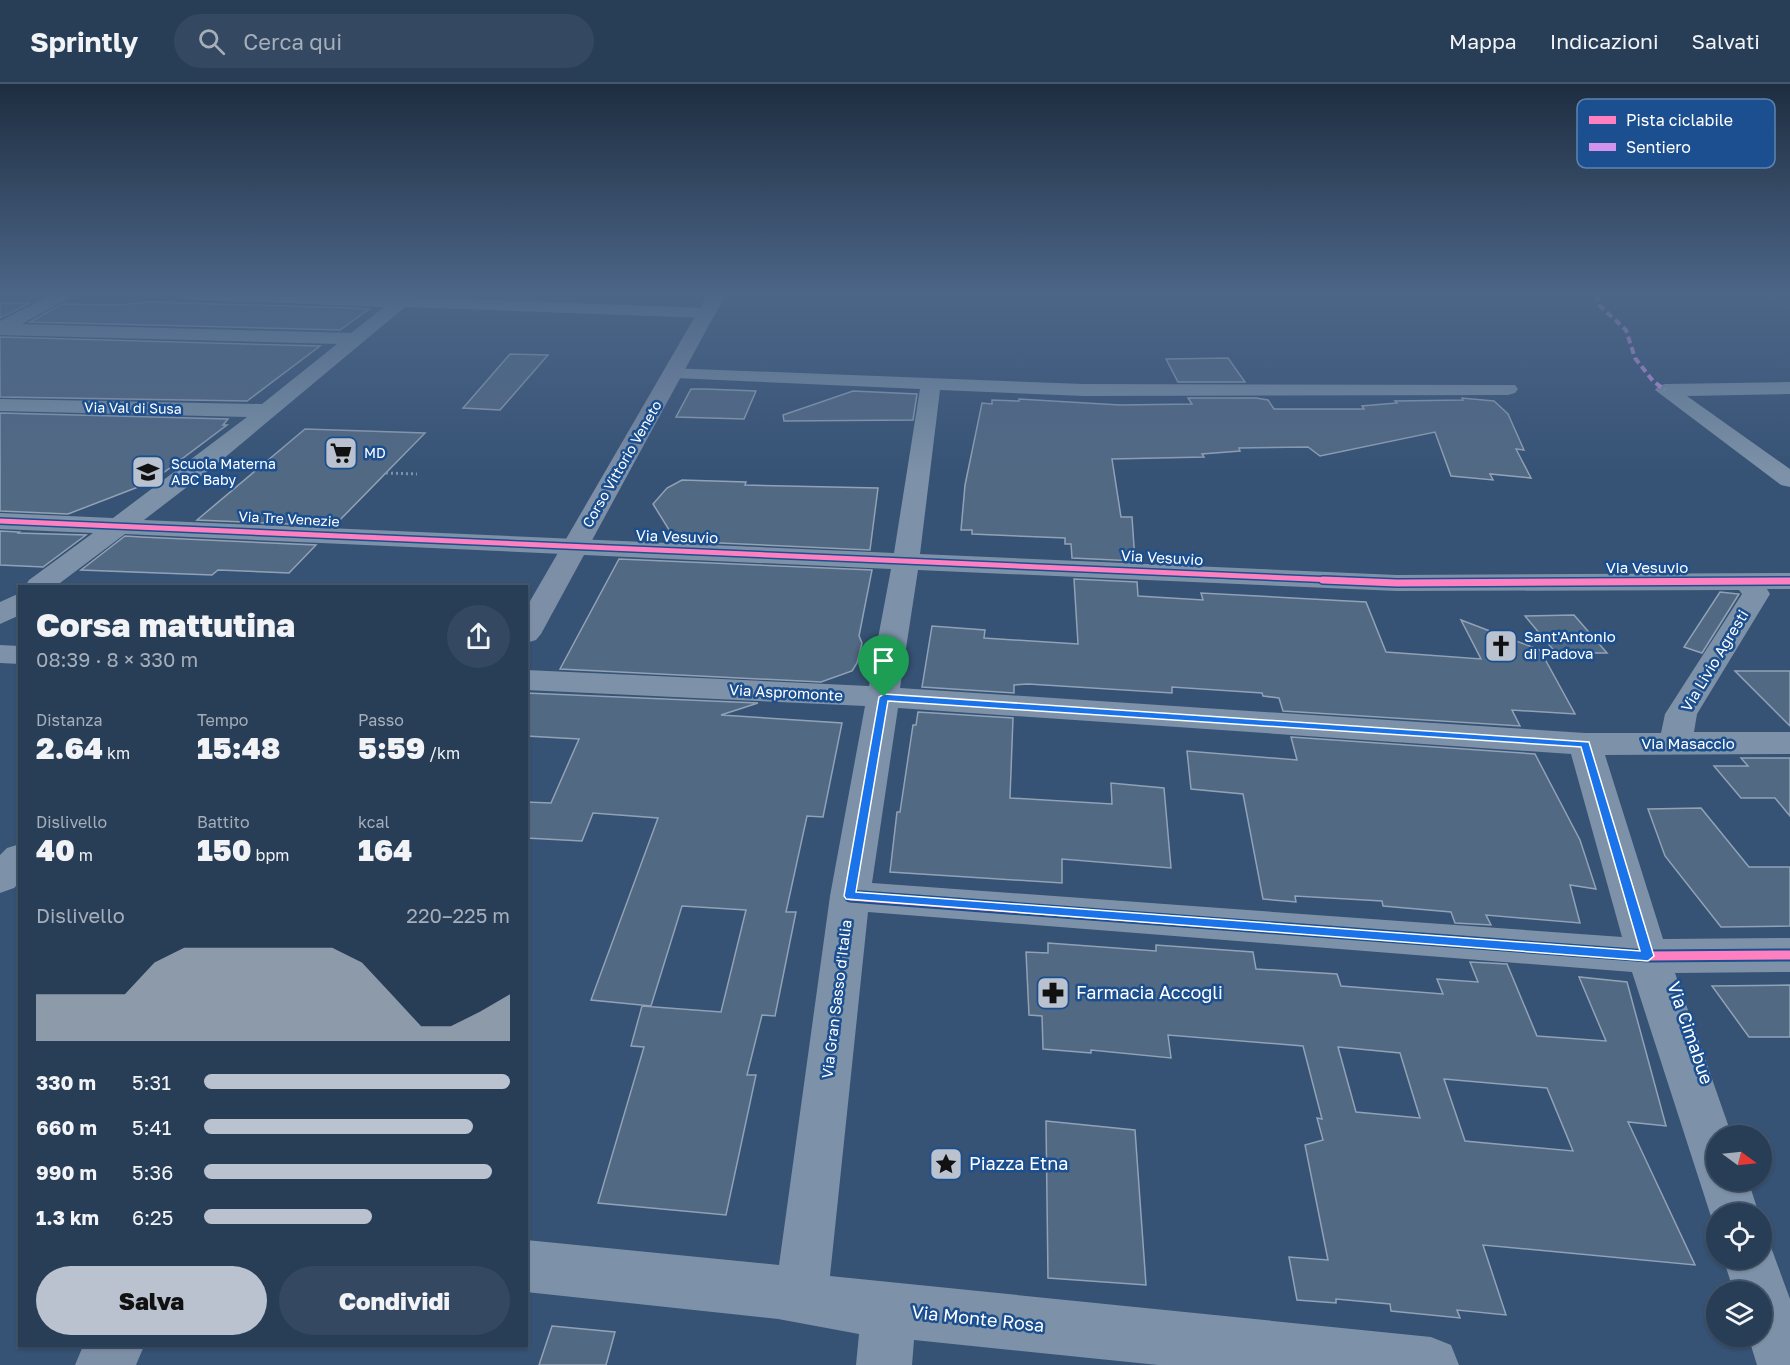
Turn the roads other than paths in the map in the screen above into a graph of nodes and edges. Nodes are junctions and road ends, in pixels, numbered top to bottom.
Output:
1 (336, 354) edge
2 (685, 354) edge
3 (675, 372) junction
4 (931, 382) junction
5 (1790, 388) edge
6 (1508, 389) dead end
7 (0, 405) edge
8 (266, 411) junction
9 (1790, 480) edge
10 (0, 521) edge
11 (120, 525) junction
12 (576, 546) junction
13 (906, 560) junction
14 (1790, 581) edge
15 (1748, 582) junction
16 (40, 585) edge
17 (18, 602) edge
18 (0, 615) edge
19 (528, 630) edge
20 (0, 654) edge
21 (18, 655) edge
22 (528, 680) edge
23 (884, 697) junction
24 (1790, 743) edge
25 (1585, 744) junction
26 (1675, 744) junction
27 (18, 860) edge
28 (0, 878) edge
29 (850, 896) junction
30 (1790, 955) edge
31 (1648, 956) junction
32 (1706, 1129) edge
33 (528, 1266) edge
34 (801, 1297) junction
35 (888, 1310) junction
36 (1772, 1325) edge
37 (115, 1347) edge
38 (104, 1365) edge
39 (884, 1365) edge
40 (1431, 1365) edge
41 (1785, 1365) edge

1 - 8 street
2 - 3 main road, Corso Vittorio Veneto
3 - 4 street
3 - 12 main road, Corso Vittorio Veneto
4 - 6 street
4 - 13 street, Via Gran Sasso d'Italia
5 - 9 street
7 - 8 street, Via Val di Susa
8 - 11 street
10 - 11 street, Via Tre Venezie
11 - 12 street, Via Tre Venezie
11 - 16 street
12 - 13 street, Via Vesuvio
12 - 19 main road, Corso Vittorio Veneto
13 - 15 street, Via Vesuvio
13 - 23 street, Via Gran Sasso d'Italia
14 - 15 street, Via Vesuvio
15 - 26 street, Via Livio Agresti
17 - 18 street
20 - 21 street
22 - 23 street, Via Aspromonte
23 - 25 street, Via Aspromonte
23 - 29 street, Via Gran Sasso d'Italia
24 - 26 street, Via Masaccio
25 - 26 street, Via Masaccio
25 - 31 street, Via Cimabue
27 - 28 street
29 - 31 street
29 - 34 street, Via Gran Sasso d'Italia
30 - 31 street
31 - 32 street, Via Cimabue
33 - 34 street, Via Monte Rosa
34 - 35 street, Via Monte Rosa
35 - 39 street
35 - 40 street, Via Monte Rosa
36 - 41 street
37 - 38 main road

